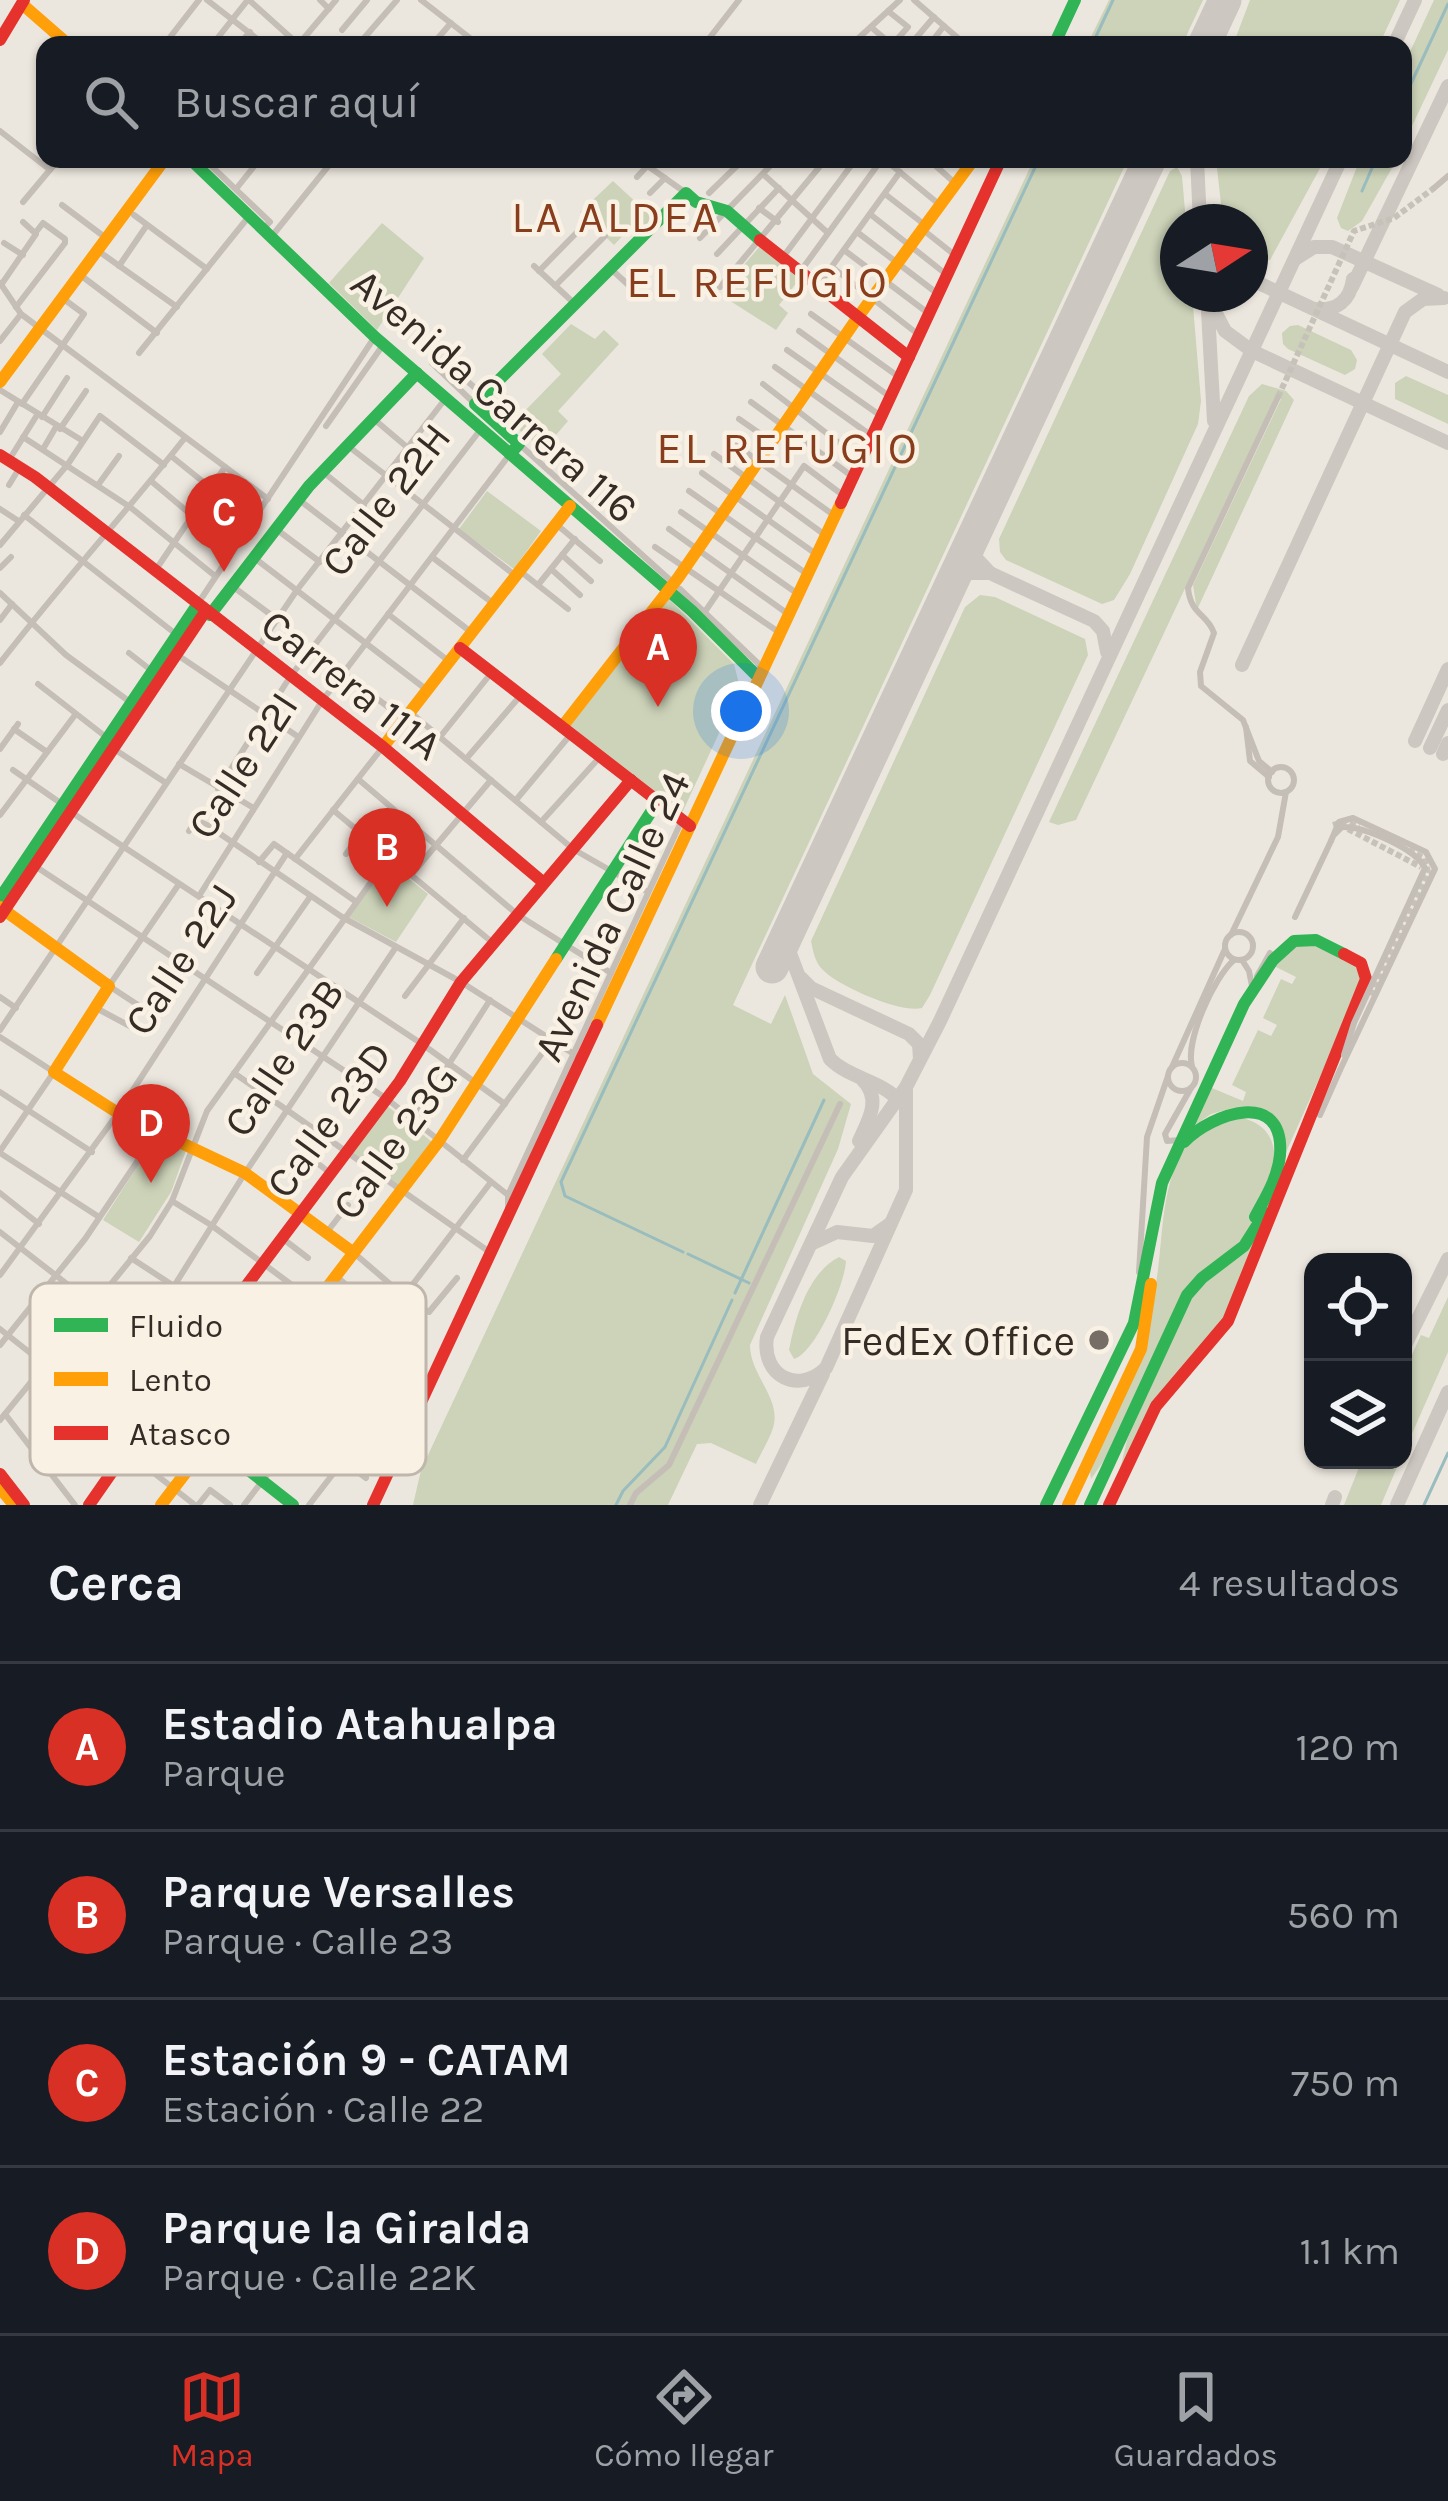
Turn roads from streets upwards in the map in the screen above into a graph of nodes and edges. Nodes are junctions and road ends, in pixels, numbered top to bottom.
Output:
1 (203, 0) edge
2 (248, 0) edge
3 (320, 0) edge
4 (337, 0) edge
5 (368, 0) edge
6 (397, 0) edge
7 (422, 0) edge
8 (740, 0) edge
9 (900, 0) edge
10 (914, 0) edge
11 (1075, 0) edge
12 (23, 2) edge
13 (329, 9) junction
14 (888, 11) junction
15 (934, 17) junction
16 (233, 19) junction
17 (451, 22) junction
18 (871, 26) junction
19 (944, 26) junction
20 (342, 30) dead end
21 (250, 32) junction
22 (59, 36) edge
23 (172, 36) edge
24 (219, 36) edge
25 (246, 36) edge
26 (255, 36) edge
27 (289, 36) edge
28 (306, 36) edge
29 (366, 36) edge
30 (439, 36) edge
31 (468, 36) edge
32 (711, 36) edge
33 (860, 36) edge
34 (882, 36) edge
35 (900, 36) edge
36 (918, 36) edge
37 (936, 36) edge
38 (955, 36) edge
39 (1058, 36) edge
40 (0, 40) edge
41 (0, 131) edge
42 (36, 159) edge
43 (47, 168) edge
44 (158, 168) edge
45 (200, 168) edge
46 (213, 168) edge
47 (252, 168) edge
48 (326, 168) edge
49 (645, 168) edge
50 (654, 168) edge
51 (735, 168) edge
52 (769, 168) edge
53 (820, 168) edge
54 (849, 168) edge
55 (876, 168) edge
56 (895, 168) edge
57 (938, 168) edge
58 (965, 168) edge
59 (997, 168) edge
60 (50, 170) joint
61 (900, 172) junction
62 (763, 174) junction
63 (1448, 176) edge
64 (637, 177) dead end
65 (665, 177) junction
66 (956, 184) junction
67 (778, 188) junction
68 (1434, 188) tunnel mouth
69 (235, 189) junction
70 (650, 193) dead end
71 (686, 193) junction
72 (709, 193) dead end
73 (885, 194) junction
74 (793, 201) junction
75 (23, 202) dead end
76 (62, 205) dead end
77 (940, 205) junction
78 (759, 208) junction
79 (727, 211) junction
80 (134, 214) dead end
81 (250, 214) junction
82 (870, 214) junction
83 (812, 218) junction
84 (589, 220) dead end
85 (23, 222) dead end
86 (778, 222) junction
87 (743, 224) junction
88 (147, 226) junction
89 (924, 227) junction
90 (268, 229) junction
91 (36, 232) junction
92 (828, 232) junction
93 (857, 232) junction
94 (605, 236) dead end
95 (700, 238) dead end
96 (761, 240) junction
97 (4, 243) dead end
98 (101, 244) junction
99 (910, 246) junction
100 (844, 250) junction
101 (717, 254) dead end
102 (22, 255) junction
103 (956, 256) junction
104 (782, 259) junction
105 (897, 263) junction
106 (118, 266) junction
107 (832, 267) junction
108 (610, 268) junction
109 (207, 269) junction
110 (799, 273) junction
111 (79, 274) junction
112 (946, 275) junction
113 (884, 280) junction
114 (1, 284) edge
115 (555, 286) junction
116 (720, 287) dead end
117 (818, 287) junction
118 (636, 292) dead end
119 (938, 294) junction
120 (62, 297) junction
121 (871, 298) junction
122 (575, 304) junction
123 (177, 307) junction
124 (18, 310) junction
125 (812, 314) dead end
126 (929, 314) junction
127 (857, 317) junction
128 (39, 327) junction
129 (800, 331) dead end
130 (157, 333) junction
131 (919, 335) junction
132 (844, 337) junction
133 (0, 341) edge
134 (379, 341) junction
135 (62, 344) junction
136 (787, 350) dead end
137 (140, 353) dead end
138 (832, 355) junction
139 (908, 357) junction
140 (446, 362) dead end
141 (432, 363) dead end
142 (4, 367) edge
143 (775, 367) dead end
144 (820, 372) junction
145 (417, 374) junction
146 (899, 377) junction
147 (67, 378) dead end
148 (763, 385) dead end
149 (0, 386) edge
150 (807, 390) junction
151 (86, 391) dead end
152 (890, 397) junction
153 (1278, 397) tunnel mouth
154 (446, 398) junction
155 (479, 399) junction
156 (751, 402) dead end
157 (20, 403) junction
158 (795, 409) junction
159 (503, 413) dead end
160 (39, 416) junction
161 (881, 416) junction
162 (739, 418) dead end
163 (375, 420) junction
164 (784, 425) junction
165 (326, 426) dead end
166 (58, 428) junction
167 (481, 428) junction
168 (0, 432) edge
169 (872, 436) junction
170 (23, 437) junction
171 (185, 438) junction
172 (726, 438) dead end
173 (83, 441) junction
174 (772, 442) junction
175 (348, 446) junction
176 (408, 448) junction
177 (43, 449) junction
178 (514, 449) junction
179 (714, 454) dead end
180 (118, 455) dead end
181 (171, 455) junction
182 (6, 459) edge
183 (861, 459) junction
184 (759, 462) junction
185 (68, 464) junction
186 (164, 465) junction
187 (225, 467) junction
188 (323, 472) junction
189 (702, 473) dead end
190 (386, 476) junction
191 (853, 477) junction
192 (747, 479) junction
193 (151, 481) junction
194 (9, 485) dead end
195 (98, 485) junction
196 (791, 485) junction
197 (46, 487) junction
198 (212, 487) junction
199 (689, 491) dead end
200 (844, 496) junction
201 (734, 497) junction
202 (268, 499) junction
203 (298, 500) junction
204 (574, 501) junction
205 (778, 503) junction
206 (422, 504) junction
207 (364, 505) junction
208 (130, 508) junction
209 (0, 509) edge
210 (681, 512) dead end
211 (192, 515) junction
212 (722, 515) junction
213 (835, 516) junction
214 (21, 518) junction
215 (767, 520) junction
216 (252, 521) junction
217 (556, 524) junction
218 (276, 529) junction
219 (453, 529) junction
220 (669, 529) dead end
221 (710, 532) junction
222 (342, 533) junction
223 (109, 534) junction
224 (826, 535) junction
225 (755, 538) junction
226 (575, 539) junction
227 (173, 542) junction
228 (0, 545) edge
229 (655, 547) dead end
230 (233, 550) junction
231 (698, 550) junction
232 (817, 554) junction
233 (562, 555) junction
234 (743, 555) junction
235 (10, 557) dead end
236 (253, 557) junction
237 (432, 557) junction
238 (83, 558) junction
239 (378, 561) junction
240 (600, 561) dead end
241 (320, 562) junction
242 (0, 568) edge
243 (685, 568) junction
244 (551, 569) junction
245 (155, 571) junction
246 (518, 573) junction
247 (731, 573) junction
248 (807, 574) junction
249 (215, 576) junction
250 (591, 580) dead end
251 (230, 585) junction
252 (410, 585) junction
253 (538, 585) junction
254 (672, 586) junction
255 (297, 590) junction
256 (719, 591) junction
257 (0, 593) edge
258 (798, 594) junction
259 (580, 595) dead end
260 (12, 604) junction
261 (494, 604) junction
262 (568, 609) dead end
263 (204, 611) junction
264 (388, 614) junction
265 (789, 614) junction
266 (702, 616) junction
267 (334, 619) junction
268 (0, 620) edge
269 (278, 620) junction
270 (31, 623) junction
271 (472, 633) junction
272 (780, 633) junction
273 (177, 635) junction
274 (365, 644) junction
275 (460, 648) junction
276 (256, 651) junction
277 (129, 653) dead end
278 (176, 654) junction
279 (449, 662) junction
280 (0, 664) edge
281 (152, 671) junction
282 (492, 672) junction
283 (343, 673) junction
284 (761, 673) junction
285 (290, 677) junction
286 (38, 684) dead end
287 (229, 689) junction
288 (427, 690) junction
289 (521, 695) junction
290 (322, 701) junction
291 (130, 702) junction
292 (75, 715) junction
293 (265, 715) junction
294 (407, 716) junction
295 (567, 731) junction
296 (299, 737) junction
297 (440, 737) junction
298 (110, 743) junction
299 (383, 747) junction
300 (0, 749) edge
301 (47, 752) junction
302 (600, 757) junction
303 (466, 759) junction
304 (179, 764) junction
305 (13, 770) dead end
306 (1270, 774) junction
307 (26, 779) junction
308 (358, 779) junction
309 (491, 780) junction
310 (631, 780) junction
311 (166, 783) junction
312 (218, 789) junction
313 (1286, 792) junction
314 (515, 800) junction
315 (658, 801) junction
316 (252, 807) junction
317 (67, 808) junction
318 (333, 810) junction
319 (463, 813) junction
320 (0, 815) edge
321 (541, 822) junction
322 (686, 823) junction
323 (189, 831) dead end
324 (361, 833) junction
325 (230, 843) junction
326 (435, 847) junction
327 (125, 848) junction
328 (573, 849) junction
329 (286, 853) junction
330 (346, 854) dead end
331 (389, 856) junction
332 (295, 859) junction
333 (259, 862) junction
334 (35, 866) junction
335 (275, 873) junction
336 (612, 873) junction
337 (411, 875) junction
338 (544, 883) junction
339 (179, 884) junction
340 (648, 892) junction
341 (199, 896) junction
342 (310, 896) junction
343 (355, 901) junction
344 (89, 902) junction
345 (1, 908) edge
346 (1245, 909) junction
347 (518, 915) junction
348 (342, 917) junction
349 (1295, 917) dead end
350 (464, 918) junction
351 (241, 924) junction
352 (1245, 934) junction
353 (1231, 935) junction
354 (144, 937) junction
355 (494, 943) junction
356 (275, 946) junction
357 (565, 946) junction
358 (396, 947) junction
359 (56, 949) junction
360 (1225, 949) junction
361 (1270, 953) dead end
362 (1238, 960) junction
363 (426, 962) junction
364 (307, 968) junction
365 (257, 973) dead end
366 (611, 973) junction
367 (205, 980) junction
368 (461, 982) junction
369 (109, 986) junction
370 (1252, 986) junction
371 (405, 996) dead end
372 (0, 997) edge
373 (490, 1000) junction
374 (359, 1002) junction
375 (1244, 1004) junction
376 (138, 1005) dead end
377 (16, 1008) junction
378 (96, 1008) junction
379 (519, 1018) junction
380 (269, 1022) junction
381 (139, 1030) dead end
382 (0, 1033) edge
383 (552, 1040) junction
384 (422, 1044) junction
385 (578, 1056) junction
386 (322, 1057) junction
387 (450, 1064) junction
388 (1192, 1066) junction
389 (1170, 1071) junction
390 (54, 1072) junction
391 (233, 1073) junction
392 (477, 1083) junction
393 (1191, 1088) junction
394 (0, 1092) edge
395 (387, 1099) junction
396 (505, 1104) junction
397 (840, 1104) dead end
398 (29, 1111) junction
399 (286, 1112) junction
400 (118, 1113) junction
401 (1320, 1114) dead end
402 (412, 1120) junction
403 (158, 1132) junction
404 (0, 1133) edge
405 (1180, 1139) junction
406 (8, 1140) junction
407 (439, 1141) junction
408 (193, 1149) junction
409 (0, 1152) edge
410 (92, 1152) junction
411 (347, 1152) junction
412 (307, 1155) dead end
413 (463, 1160) junction
414 (1170, 1163) junction
415 (524, 1171) junction
416 (244, 1173) junction
417 (330, 1174) junction
418 (1284, 1178) junction
419 (491, 1182) junction
420 (401, 1191) junction
421 (0, 1193) edge
422 (62, 1193) junction
423 (508, 1196) junction
424 (172, 1202) junction
425 (348, 1205) dead end
426 (1158, 1205) junction
427 (302, 1212) junction
428 (509, 1214) junction
429 (99, 1217) junction
430 (39, 1224) junction
431 (212, 1225) junction
432 (454, 1230) junction
433 (0, 1232) edge
434 (328, 1232) junction
435 (282, 1238) junction
436 (21, 1248) junction
437 (354, 1253) junction
438 (490, 1253) junction
439 (131, 1258) junction
440 (308, 1258) dead end
441 (1230, 1258) junction
442 (262, 1264) junction
443 (0, 1275) edge
444 (56, 1276) junction
445 (336, 1276) junction
446 (457, 1278) dead end
447 (50, 1283) edge
448 (65, 1283) edge
449 (111, 1283) edge
450 (168, 1283) edge
451 (175, 1283) edge
452 (248, 1283) edge
453 (288, 1283) edge
454 (331, 1283) edge
455 (344, 1283) edge
456 (389, 1283) edge
457 (414, 1283) edge
458 (30, 1308) edge
459 (426, 1310) edge
460 (1137, 1312) junction
461 (0, 1329) edge
462 (8, 1335) junction
463 (0, 1346) edge
464 (30, 1353) edge
465 (30, 1383) edge
466 (426, 1391) edge
467 (2, 1418) edge
468 (1130, 1419) junction
469 (1096, 1446) junction
470 (30, 1449) edge
471 (1107, 1468) junction
472 (0, 1474) edge
473 (52, 1475) edge
474 (109, 1475) edge
475 (156, 1475) edge
476 (183, 1475) edge
477 (255, 1475) edge
478 (268, 1475) edge
479 (332, 1475) edge
480 (362, 1475) edge
481 (387, 1475) edge
482 (366, 1478) dead end
483 (263, 1481) junction
484 (0, 1488) edge
485 (173, 1488) junction
486 (1110, 1502) edge
487 (14, 1505) edge
488 (24, 1505) edge
489 (75, 1505) edge
490 (88, 1505) edge
491 (161, 1505) edge
492 (197, 1505) edge
493 (230, 1505) edge
494 (244, 1505) edge
495 (293, 1505) edge
496 (309, 1505) edge
497 (373, 1505) edge
498 (630, 1505) edge
499 (1050, 1505) edge
500 (1068, 1505) edge
501 (1090, 1505) edge

1 - 16 street
1 - 23 street
2 - 16 street
2 - 27 street
3 - 13 street
4 - 13 street
5 - 20 street
6 - 29 street
7 - 17 street
8 - 32 street
9 - 14 street
10 - 15 street
11 - 39 street
12 - 22 street
12 - 40 street
13 - 28 street
14 - 18 street
14 - 35 street
15 - 19 street
15 - 36 street
16 - 21 street
16 - 24 street
17 - 30 street
17 - 31 street
18 - 33 street
18 - 34 street
19 - 37 street
19 - 38 street
21 - 25 street
21 - 26 street
41 - 42 street
43 - 60 street
44 - 98 street
45 - 81 street, Avenida Carrera 116
46 - 69 street
47 - 69 street
48 - 90 street
49 - 64 street
50 - 65 street
51 - 72 street
52 - 62 street
53 - 74 street
54 - 83 street
55 - 92 street
56 - 61 street
57 - 66 street
58 - 66 street
59 - 103 street, Avenida Calle 24
60 - 75 street
61 - 73 street
61 - 77 street
62 - 67 street
62 - 79 street
63 - 68 street
65 - 70 street
65 - 71 street
66 - 77 street
67 - 74 street
67 - 78 street
69 - 90 street
71 - 79 street
71 - 108 street
73 - 82 street
73 - 89 street
74 - 83 street
74 - 86 street
76 - 98 street
77 - 89 street
78 - 86 street
78 - 87 street
79 - 87 street
79 - 95 street
80 - 88 street
81 - 90 street, Avenida Carrera 116
81 - 109 street
82 - 93 street
82 - 99 street
83 - 92 street
83 - 104 street
84 - 115 street
85 - 91 street
86 - 96 street
87 - 96 street
87 - 101 street
88 - 106 street
88 - 109 street
89 - 99 street
89 - 103 street
90 - 134 street, Avenida Carrera 116
91 - 102 street
91 - 124 street
92 - 110 street
93 - 100 street
93 - 105 street
94 - 115 street
96 - 104 street
96 - 116 street
97 - 102 street
98 - 106 street
98 - 111 street
99 - 105 street
99 - 112 street
100 - 107 street
100 - 113 street
102 - 114 street
103 - 112 street, Avenida Calle 24
104 - 110 street
105 - 113 street
105 - 119 street
106 - 123 street
107 - 117 street
107 - 121 street
108 - 118 street
108 - 122 street
109 - 123 street
110 - 117 street
111 - 120 street
111 - 130 street
112 - 119 street, Avenida Calle 24
113 - 121 street
113 - 126 street
114 - 124 street
115 - 122 street
117 - 127 street
119 - 126 street, Avenida Calle 24
120 - 128 street
120 - 135 street
121 - 127 street
121 - 131 street
122 - 155 street
123 - 130 street
124 - 128 street
124 - 133 street
125 - 132 street
126 - 131 street, Avenida Calle 24
127 - 132 street
127 - 139 street
128 - 135 street
128 - 142 street
129 - 138 street
130 - 137 street
131 - 139 street, Avenida Calle 24
132 - 138 street
132 - 146 street
134 - 145 street, Avenida Carrera 116
134 - 165 street
134 - 202 street
135 - 157 street
135 - 171 street
136 - 144 street
138 - 144 street
138 - 152 street
139 - 146 street, Avenida Calle 24
140 - 155 street
141 - 155 street
142 - 149 street
143 - 150 street
144 - 150 street
144 - 161 street
145 - 154 street, Avenida Carrera 116
145 - 163 street
146 - 152 street, Avenida Calle 24
147 - 160 street
148 - 158 street
149 - 157 street
150 - 158 street
150 - 169 street
151 - 166 street
152 - 161 street, Avenida Calle 24
153 - 306 street
154 - 167 street, Avenida Carrera 116
154 - 176 street
155 - 159 street
155 - 178 street
156 - 164 street
157 - 160 street
157 - 168 street
158 - 164 street
158 - 183 street
160 - 166 street
160 - 170 street
161 - 169 street, Avenida Calle 24
162 - 174 street
163 - 175 street
163 - 176 street
164 - 174 street
164 - 191 street
166 - 173 street
166 - 177 street
167 - 178 street, Avenida Carrera 116
167 - 206 street, Calle 22H
169 - 183 street, Avenida Calle 24
170 - 177 street
170 - 182 street
171 - 181 street
171 - 187 street
172 - 184 street
173 - 185 street
173 - 186 street
174 - 184 street
175 - 188 street
175 - 190 street
176 - 190 street
177 - 185 street
178 - 204 street, Avenida Carrera 116
178 - 219 street, Calle 22I
179 - 192 street
180 - 195 street
181 - 186 street
181 - 198 street
182 - 194 street
182 - 197 street, Carrera 111A
183 - 191 street, Avenida Calle 24
184 - 192 street
184 - 196 street
185 - 195 street
185 - 197 street
186 - 193 street
187 - 198 street
187 - 202 street
188 - 203 street
188 - 207 street
189 - 201 street
190 - 206 street
190 - 207 street
191 - 200 street, Avenida Calle 24
192 - 201 street
192 - 205 street
193 - 208 street
193 - 211 street
195 - 208 street
196 - 200 street
196 - 205 street
196 - 213 street
197 - 214 street
197 - 223 street, Carrera 111A
198 - 211 street
198 - 216 street
199 - 212 street
200 - 213 street, Avenida Calle 24
201 - 212 street
201 - 215 street
202 - 216 street
203 - 218 street
203 - 222 street
204 - 217 street
204 - 254 street, Avenida Carrera 116
205 - 215 street
205 - 224 street
206 - 219 street
206 - 239 street, Calle 22H
207 - 222 street
208 - 223 street
208 - 227 street
209 - 214 street
210 - 221 street
211 - 227 street
211 - 230 street
212 - 221 street
212 - 225 street
213 - 224 street, Avenida Calle 24
214 - 228 street
214 - 238 street
215 - 225 street
215 - 232 street
216 - 230 street
217 - 226 street
217 - 246 street
218 - 236 street
218 - 241 street
219 - 237 street, Calle 22I
219 - 246 street
220 - 231 street
221 - 231 street
221 - 234 street
222 - 239 street
222 - 241 street
223 - 238 street
223 - 245 street, Carrera 111A
224 - 232 street, Avenida Calle 24
225 - 234 street
225 - 248 street
226 - 233 street
226 - 240 street
227 - 245 street
227 - 249 street
229 - 243 street
230 - 249 street
231 - 243 street
231 - 247 street
232 - 248 street, Avenida Calle 24
233 - 244 street
233 - 250 street
234 - 247 street
234 - 258 street
235 - 242 street
236 - 251 street
236 - 255 street
237 - 252 street, Calle 22I
237 - 261 street
238 - 270 street
238 - 273 street
239 - 252 street
239 - 267 street, Calle 22H
241 - 255 street
243 - 254 street
243 - 256 street
244 - 253 street
244 - 259 street
245 - 263 street, Carrera 111A
246 - 253 street
246 - 261 street
247 - 256 street
247 - 265 street
248 - 258 street, Avenida Calle 24
249 - 263 street
251 - 263 street
251 - 269 street
252 - 264 street, Calle 22I
252 - 271 street
253 - 262 street
254 - 266 street, Avenida Carrera 116
254 - 295 street
255 - 267 street
255 - 269 street
256 - 266 street
256 - 272 street
257 - 260 street
258 - 265 street, Avenida Calle 24
260 - 268 street
260 - 270 street
261 - 271 street
263 - 273 street
263 - 276 street, Carrera 111A
263 - 278 street
264 - 274 street, Calle 22I
264 - 279 street
265 - 272 street, Avenida Calle 24
266 - 284 street, Avenida Carrera 116
267 - 274 street
267 - 285 street, Calle 22H
269 - 276 street
270 - 280 street
270 - 291 street
271 - 275 street
272 - 284 street, Avenida Calle 24
273 - 281 street
274 - 283 street, Calle 22I
274 - 288 street
275 - 279 street
275 - 282 street
276 - 285 street, Carrera 111A
276 - 287 street
277 - 281 street
278 - 287 street
278 - 298 street
279 - 288 street
281 - 291 street
282 - 289 street
282 - 297 street
283 - 290 street, Calle 22I
283 - 294 street
284 - 322 street, Avenida Calle 24
285 - 290 street, Carrera 111A
285 - 293 street, Calle 22H
286 - 292 street
287 - 293 street
287 - 304 street
288 - 294 street
289 - 295 street
289 - 303 street
290 - 296 street, Calle 22I
290 - 299 street, Carrera 111A
291 - 298 street
292 - 298 street
292 - 301 street
293 - 296 street
293 - 312 street, Calle 22H
294 - 297 street
294 - 299 street
295 - 302 street
295 - 314 street
296 - 316 street, Calle 22I
297 - 303 street
298 - 311 street
298 - 317 street
299 - 308 street
299 - 319 street, Carrera 111A
300 - 301 street
301 - 307 street
302 - 310 street
302 - 321 street
303 - 309 street
304 - 311 street
304 - 312 street
305 - 307 street
306 - 313 street
306 - 313 street
307 - 317 street
307 - 320 street
308 - 318 street
308 - 326 street
309 - 314 street
309 - 319 street
310 - 315 street
310 - 328 street, Calle 23D
311 - 327 street
312 - 316 street
313 - 346 street
314 - 321 street
315 - 322 street
315 - 336 street, Calle 23G
316 - 325 street, Calle 22I
317 - 327 street
317 - 334 street
317 - 345 street
318 - 324 street
318 - 332 street
319 - 326 street
319 - 338 street, Carrera 111A
321 - 328 street
322 - 340 street
322 - 385 street, Avenida Calle 24
323 - 325 street
324 - 330 street
324 - 331 street
325 - 333 street
325 - 341 street, Calle 22I
326 - 337 street
326 - 347 street
327 - 339 street
327 - 344 street
328 - 336 street
328 - 338 street, Calle 23D
329 - 332 street
329 - 333 street
329 - 335 street, Calle 22J
331 - 337 street
331 - 343 street
332 - 343 street
333 - 335 street
334 - 344 street
334 - 345 street
335 - 342 street
335 - 351 street, Calle 22J
336 - 340 street
336 - 357 street, Calle 23G
337 - 350 street
338 - 347 street, Calle 23D
339 - 341 street
339 - 354 street
340 - 366 street
341 - 351 street
342 - 348 street
342 - 356 street
343 - 348 street
344 - 354 street
344 - 359 street
345 - 359 street
346 - 352 street
346 - 353 street
347 - 355 street, Calle 23D
347 - 357 street
348 - 358 street
348 - 364 street
349 - 401 street, bridge
350 - 355 street
350 - 363 street
351 - 356 street
351 - 367 street, Calle 22J
352 - 353 street
352 - 362 street
353 - 360 street
354 - 367 street
354 - 369 street
355 - 368 street, Calle 23D
356 - 364 street
356 - 365 street
357 - 366 street
357 - 379 street, Calle 23G
358 - 363 street
358 - 374 street, Calle 23B
359 - 369 street
359 - 377 street
360 - 362 street
360 - 389 street
361 - 370 street
362 - 370 street
362 - 388 street
363 - 368 street
363 - 371 street
364 - 374 street
364 - 380 street
366 - 385 street
367 - 380 street
367 - 400 street, Calle 22J
368 - 373 street
368 - 384 street, Calle 23D
369 - 376 street
369 - 378 street
370 - 375 street
372 - 377 street
373 - 379 street
373 - 387 street
374 - 384 street
374 - 386 street, Calle 23B
375 - 405 street
375 - 418 street
377 - 382 street
378 - 381 street
378 - 390 street
379 - 383 street
379 - 392 street, Calle 23G
380 - 386 street
380 - 391 street
382 - 390 street
383 - 385 street
383 - 396 street
384 - 387 street
384 - 395 street, Calle 23D
385 - 415 street, Avenida Calle 24
386 - 395 street
386 - 399 street, Calle 23B
387 - 392 street
387 - 402 street
388 - 389 street
388 - 393 street
389 - 393 street
389 - 460 street
390 - 398 street
390 - 400 street
391 - 399 street
391 - 408 street
392 - 396 street
392 - 407 street, Calle 23G
393 - 405 street
394 - 398 street
395 - 402 street
395 - 411 street, Calle 23D
396 - 413 street
397 - 498 street
398 - 406 street
398 - 410 street
399 - 411 street
399 - 416 street, Calle 23B
400 - 403 street
400 - 410 street, Calle 22J
402 - 407 street
403 - 408 street
403 - 429 street
404 - 406 street
405 - 414 street
406 - 409 street
407 - 413 street
407 - 420 street, Calle 23G
408 - 416 street
408 - 424 street
409 - 422 street
410 - 422 street, Calle 22J
411 - 417 street, Calle 23D
411 - 420 street
412 - 417 street
413 - 419 street
414 - 426 street
414 - 441 street
415 - 423 street
415 - 428 street, Avenida Calle 24
416 - 427 street
416 - 431 street, Calle 23B
417 - 427 street, Calle 23D
418 - 441 street
418 - 486 street
419 - 423 street
419 - 432 street
420 - 432 street
420 - 437 street, Calle 23G
421 - 430 street
422 - 429 street
422 - 430 street, Calle 22J
423 - 428 street
424 - 431 street
424 - 439 street
425 - 434 street
426 - 460 street
426 - 469 street
427 - 434 street
427 - 435 street, Calle 23D
428 - 438 street, Avenida Calle 24
429 - 444 street
430 - 436 street, Calle 22J
431 - 442 street
431 - 451 street, Calle 23B
432 - 438 street
432 - 457 street
433 - 436 street
434 - 437 street
435 - 440 street
435 - 442 street, Calle 23D
436 - 443 street, Calle 22J
436 - 444 street
437 - 445 street, Calle 23G
437 - 456 street
438 - 466 street, Avenida Calle 24
439 - 449 street
439 - 450 street
441 - 468 street
442 - 452 street, Calle 23D
442 - 453 street
444 - 447 street
444 - 448 street
445 - 454 street, Calle 23G
445 - 455 street
446 - 459 street
458 - 462 street
460 - 499 street
461 - 462 street
462 - 463 street
462 - 464 street
465 - 467 street
467 - 470 street
468 - 471 street
468 - 486 street
469 - 471 street
469 - 500 street
471 - 501 street
472 - 488 street
473 - 489 street
474 - 490 street, Calle 23D
475 - 485 street
476 - 485 street, Calle 23G
477 - 483 street
478 - 483 street
479 - 496 street
480 - 482 street
481 - 497 street, Avenida Calle 24
483 - 494 street
483 - 495 street
484 - 487 street
485 - 491 street, Calle 23G
485 - 492 street
492 - 493 street

